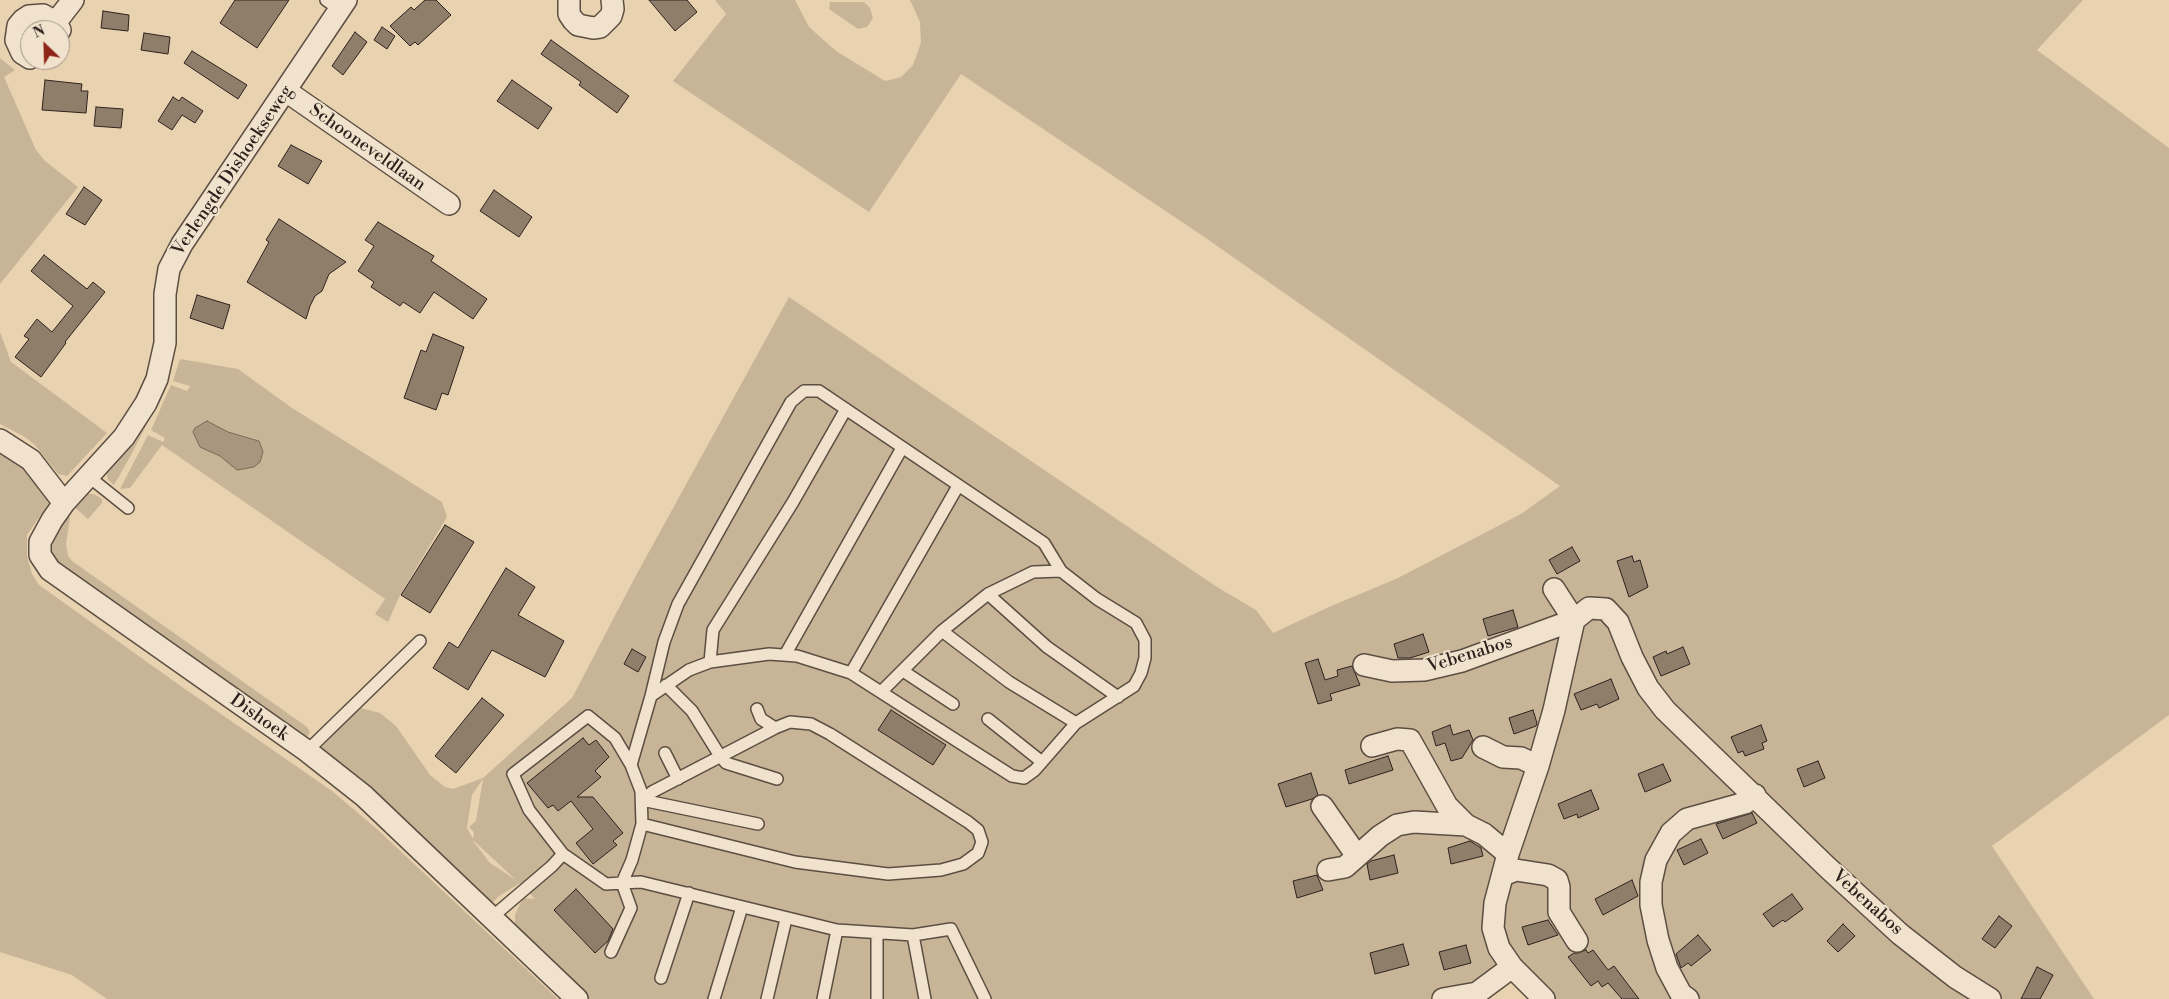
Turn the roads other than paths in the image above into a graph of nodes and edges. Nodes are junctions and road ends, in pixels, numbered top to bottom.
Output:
1 (74, 0) edge
2 (569, 0) edge
3 (612, 0) edge
4 (337, 3) edge
5 (25, 20) edge
6 (48, 20) edge
7 (65, 20) edge
8 (20, 24) edge
9 (20, 50) edge
10 (286, 91) junction
11 (449, 204) dead end
12 (846, 409) junction
13 (0, 440) edge
14 (902, 448) junction
15 (88, 476) junction
16 (958, 486) junction
17 (64, 503) junction
18 (128, 508) dead end
19 (1061, 571) junction
20 (1554, 589) dead end
21 (988, 594) junction
22 (1574, 620) junction
23 (942, 631) junction
24 (420, 641) dead end
25 (785, 655) junction
26 (710, 662) junction
27 (1364, 665) dead end
28 (903, 671) junction
29 (851, 673) junction
30 (666, 685) junction
31 (881, 692) junction
32 (651, 696) junction
33 (1118, 696) junction
34 (953, 704) dead end
35 (757, 709) dead end
36 (988, 719) dead end
37 (1076, 724) junction
38 (774, 728) junction
39 (1372, 746) dead end
40 (1483, 747) dead end
41 (307, 751) junction
42 (665, 752) dead end
43 (720, 756) junction
44 (1042, 762) junction
45 (631, 764) junction
46 (1538, 766) junction
47 (678, 779) junction
48 (777, 779) dead end
49 (1755, 795) junction
50 (642, 800) junction
51 (1322, 806) dead end
52 (642, 824) junction
53 (758, 824) dead end
54 (1466, 825) junction
55 (563, 854) junction
56 (1508, 854) junction
57 (1358, 856) junction
58 (1328, 870) dead end
59 (1503, 875) junction
60 (622, 883) junction
61 (689, 893) junction
62 (742, 907) junction
63 (491, 918) junction
64 (786, 919) junction
65 (837, 930) junction
66 (877, 933) junction
67 (913, 935) junction
68 (1577, 941) dead end
69 (611, 952) dead end
70 (1512, 967) junction
71 (661, 978) dead end
72 (578, 999) edge
73 (714, 999) edge
74 (767, 999) edge
75 (823, 999) edge
76 (877, 999) edge
77 (925, 999) edge
78 (985, 999) edge
79 (1443, 999) edge
80 (1544, 999) edge
81 (1688, 999) edge
82 (1990, 999) edge

1 - 7 street
2 - 3 street
4 - 10 street, Verlengde Dishoekseweg
5 - 6 street
8 - 9 street
10 - 11 street, Schooneveldlaan
10 - 15 street, Verlengde Dishoekseweg
12 - 14 lane
12 - 26 lane
12 - 32 lane
13 - 17 street
14 - 16 lane
14 - 25 lane
15 - 17 street, Verlengde Dishoekseweg
15 - 18 lane
16 - 19 lane
16 - 29 lane
17 - 41 street, Dishoek
19 - 21 lane
19 - 33 lane
20 - 22 street
21 - 23 lane
21 - 33 lane
22 - 27 street, Vebenabos
22 - 46 street
22 - 49 street, Vebenabos
23 - 28 lane
23 - 37 lane
24 - 41 lane
25 - 26 lane
25 - 29 lane
26 - 30 lane
28 - 31 lane
28 - 34 lane
29 - 31 lane
30 - 32 lane
30 - 43 lane
31 - 44 lane
32 - 45 lane
33 - 37 lane
35 - 38 lane
36 - 44 lane
37 - 44 lane
38 - 43 lane
38 - 52 lane
39 - 54 street
40 - 46 street
41 - 63 street, Dishoek
42 - 47 lane
43 - 47 lane
43 - 48 lane
45 - 50 lane
45 - 55 lane
46 - 56 street
47 - 50 lane
49 - 81 street
49 - 82 street, Vebenabos
50 - 52 lane
50 - 53 lane
51 - 57 street
52 - 60 lane
54 - 56 street
54 - 57 street
55 - 60 lane
55 - 63 lane
56 - 59 street
57 - 58 street
59 - 68 street
59 - 70 street
60 - 61 lane
60 - 69 lane
61 - 62 lane
61 - 71 lane
62 - 64 lane
62 - 73 lane
63 - 72 street, Dishoek
64 - 65 lane
64 - 74 lane
65 - 66 lane
65 - 75 lane
66 - 67 lane
66 - 76 lane
67 - 77 lane
67 - 78 lane
70 - 79 street
70 - 80 street

